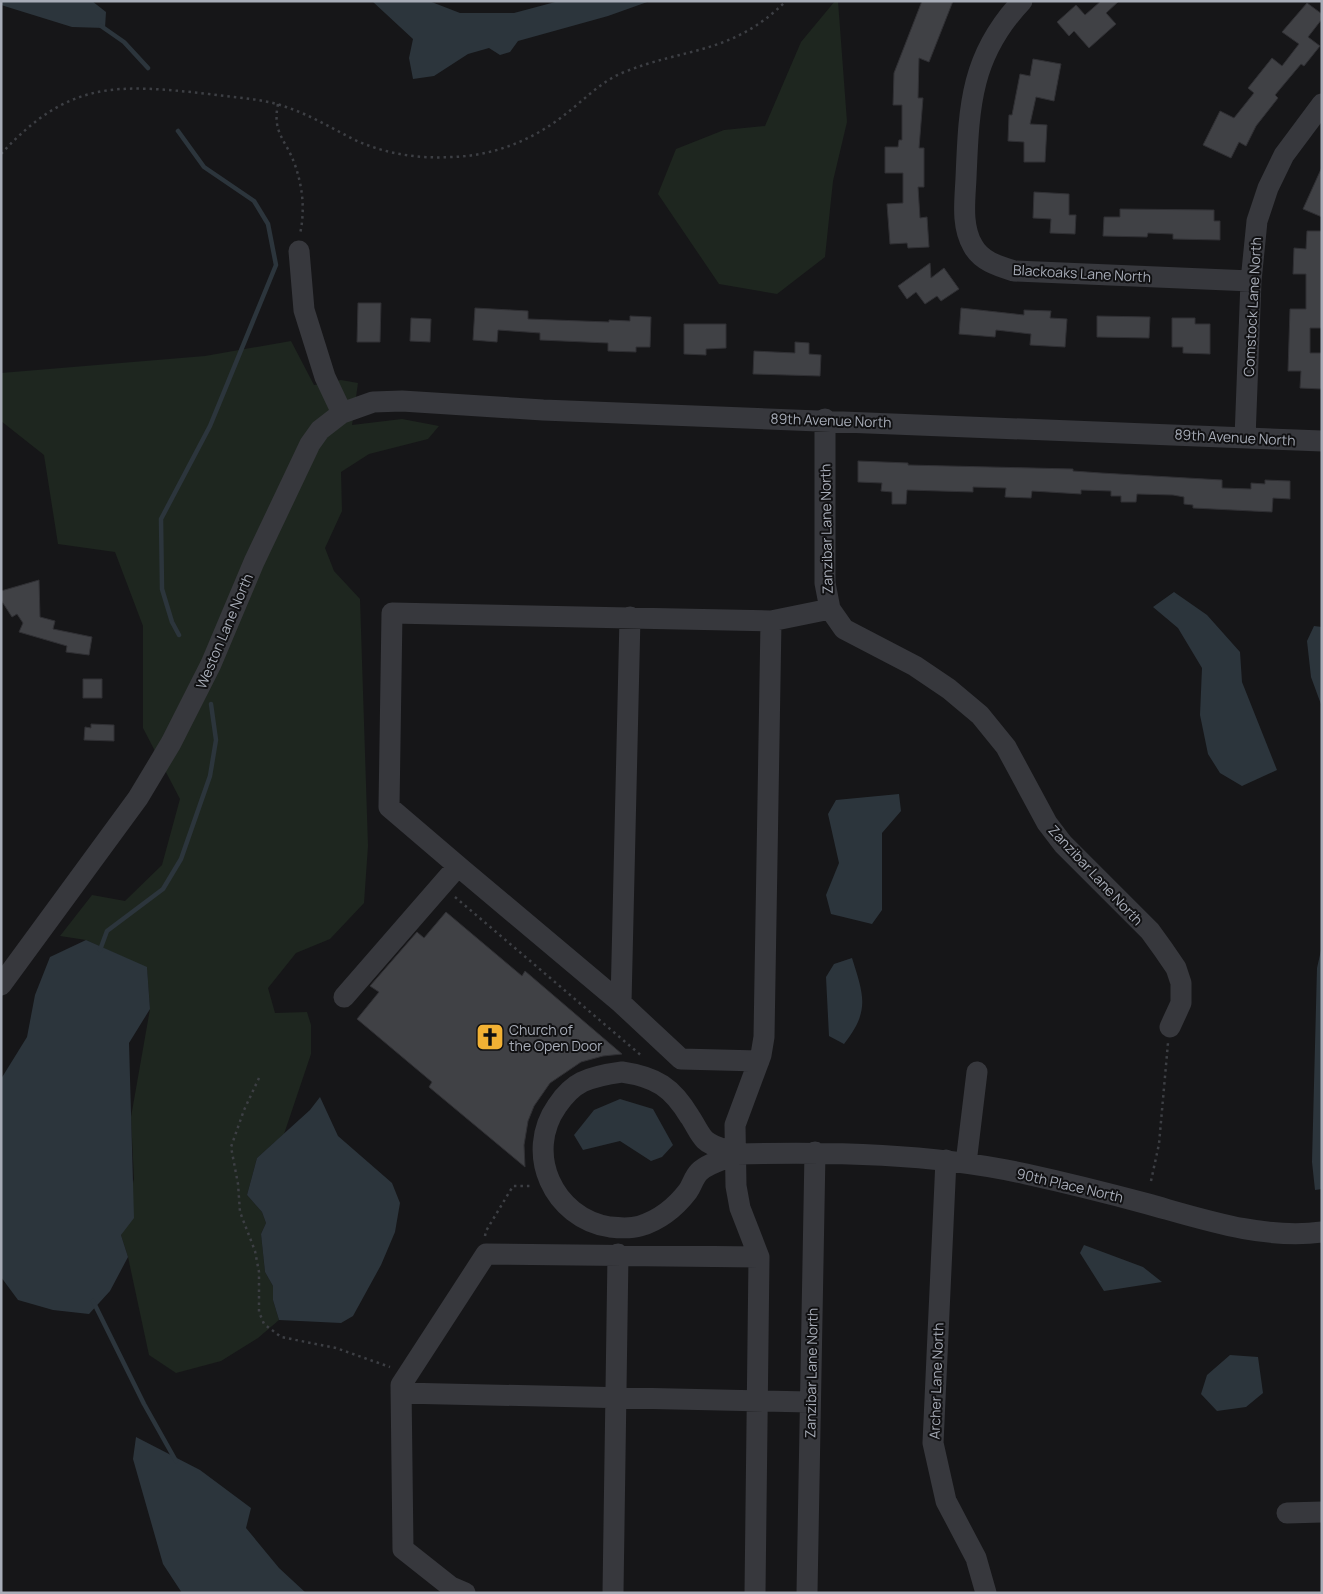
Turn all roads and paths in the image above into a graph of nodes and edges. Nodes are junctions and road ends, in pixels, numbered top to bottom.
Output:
1 (786, 1) edge
2 (1022, 1) edge
3 (278, 104) junction
4 (1322, 104) edge
5 (1, 154) edge
6 (298, 251) joint
7 (1251, 281) junction
8 (342, 413) junction
9 (825, 419) junction
10 (1245, 438) junction
11 (1322, 441) edge
12 (830, 608) junction
13 (630, 617) junction
14 (771, 621) junction
15 (458, 866) junction
16 (442, 886) junction
17 (1, 985) edge
18 (344, 997) dead end
19 (621, 1003) junction
20 (1170, 1027) joint
21 (643, 1057) dead end
22 (759, 1061) junction
23 (977, 1072) dead end
24 (259, 1078) dead end
25 (815, 1152) junction
26 (737, 1154) junction
27 (956, 1161) junction
28 (1151, 1181) dead end
29 (538, 1187) dead end
30 (1322, 1232) edge
31 (486, 1254) junction
32 (618, 1254) junction
33 (759, 1257) junction
34 (405, 1383) junction
35 (616, 1398) junction
36 (757, 1401) junction
37 (810, 1402) junction
38 (1322, 1512) edge
39 (1288, 1513) dead end
40 (465, 1593) edge
41 (613, 1593) edge
42 (755, 1593) edge
43 (808, 1593) edge
44 (986, 1593) edge

1 - 3 path
2 - 7 street, Blackoaks Lane North
3 - 5 path
3 - 6 path
4 - 7 street, Comstock Lane North
6 - 8 street
7 - 10 street, Comstock Lane North
8 - 9 street, 89th Avenue North
8 - 17 street, Weston Lane North
9 - 10 street, 89th Avenue North
9 - 12 street, Zanzibar Lane North
10 - 11 street, 89th Avenue North
12 - 14 street
12 - 20 street, Zanzibar Lane North
13 - 14 street
13 - 15 street
13 - 19 street
14 - 22 street
15 - 16 street
15 - 19 street
16 - 18 street
16 - 21 path
19 - 22 street
20 - 28 path
22 - 26 street
23 - 27 street, Archer Lane North
24 - 34 path
25 - 26 street, 90th Place North
25 - 27 street, 90th Place North
25 - 37 street, Zanzibar Lane North
26 - 26 street
26 - 33 street
27 - 30 street, 90th Place North
27 - 44 street, Archer Lane North
29 - 31 path
31 - 32 street
31 - 34 street
32 - 33 street
32 - 35 street
33 - 36 street
34 - 35 street
34 - 40 street
35 - 36 street
35 - 41 street
36 - 37 street
36 - 42 street
37 - 43 street, Zanzibar Lane North
38 - 39 street

